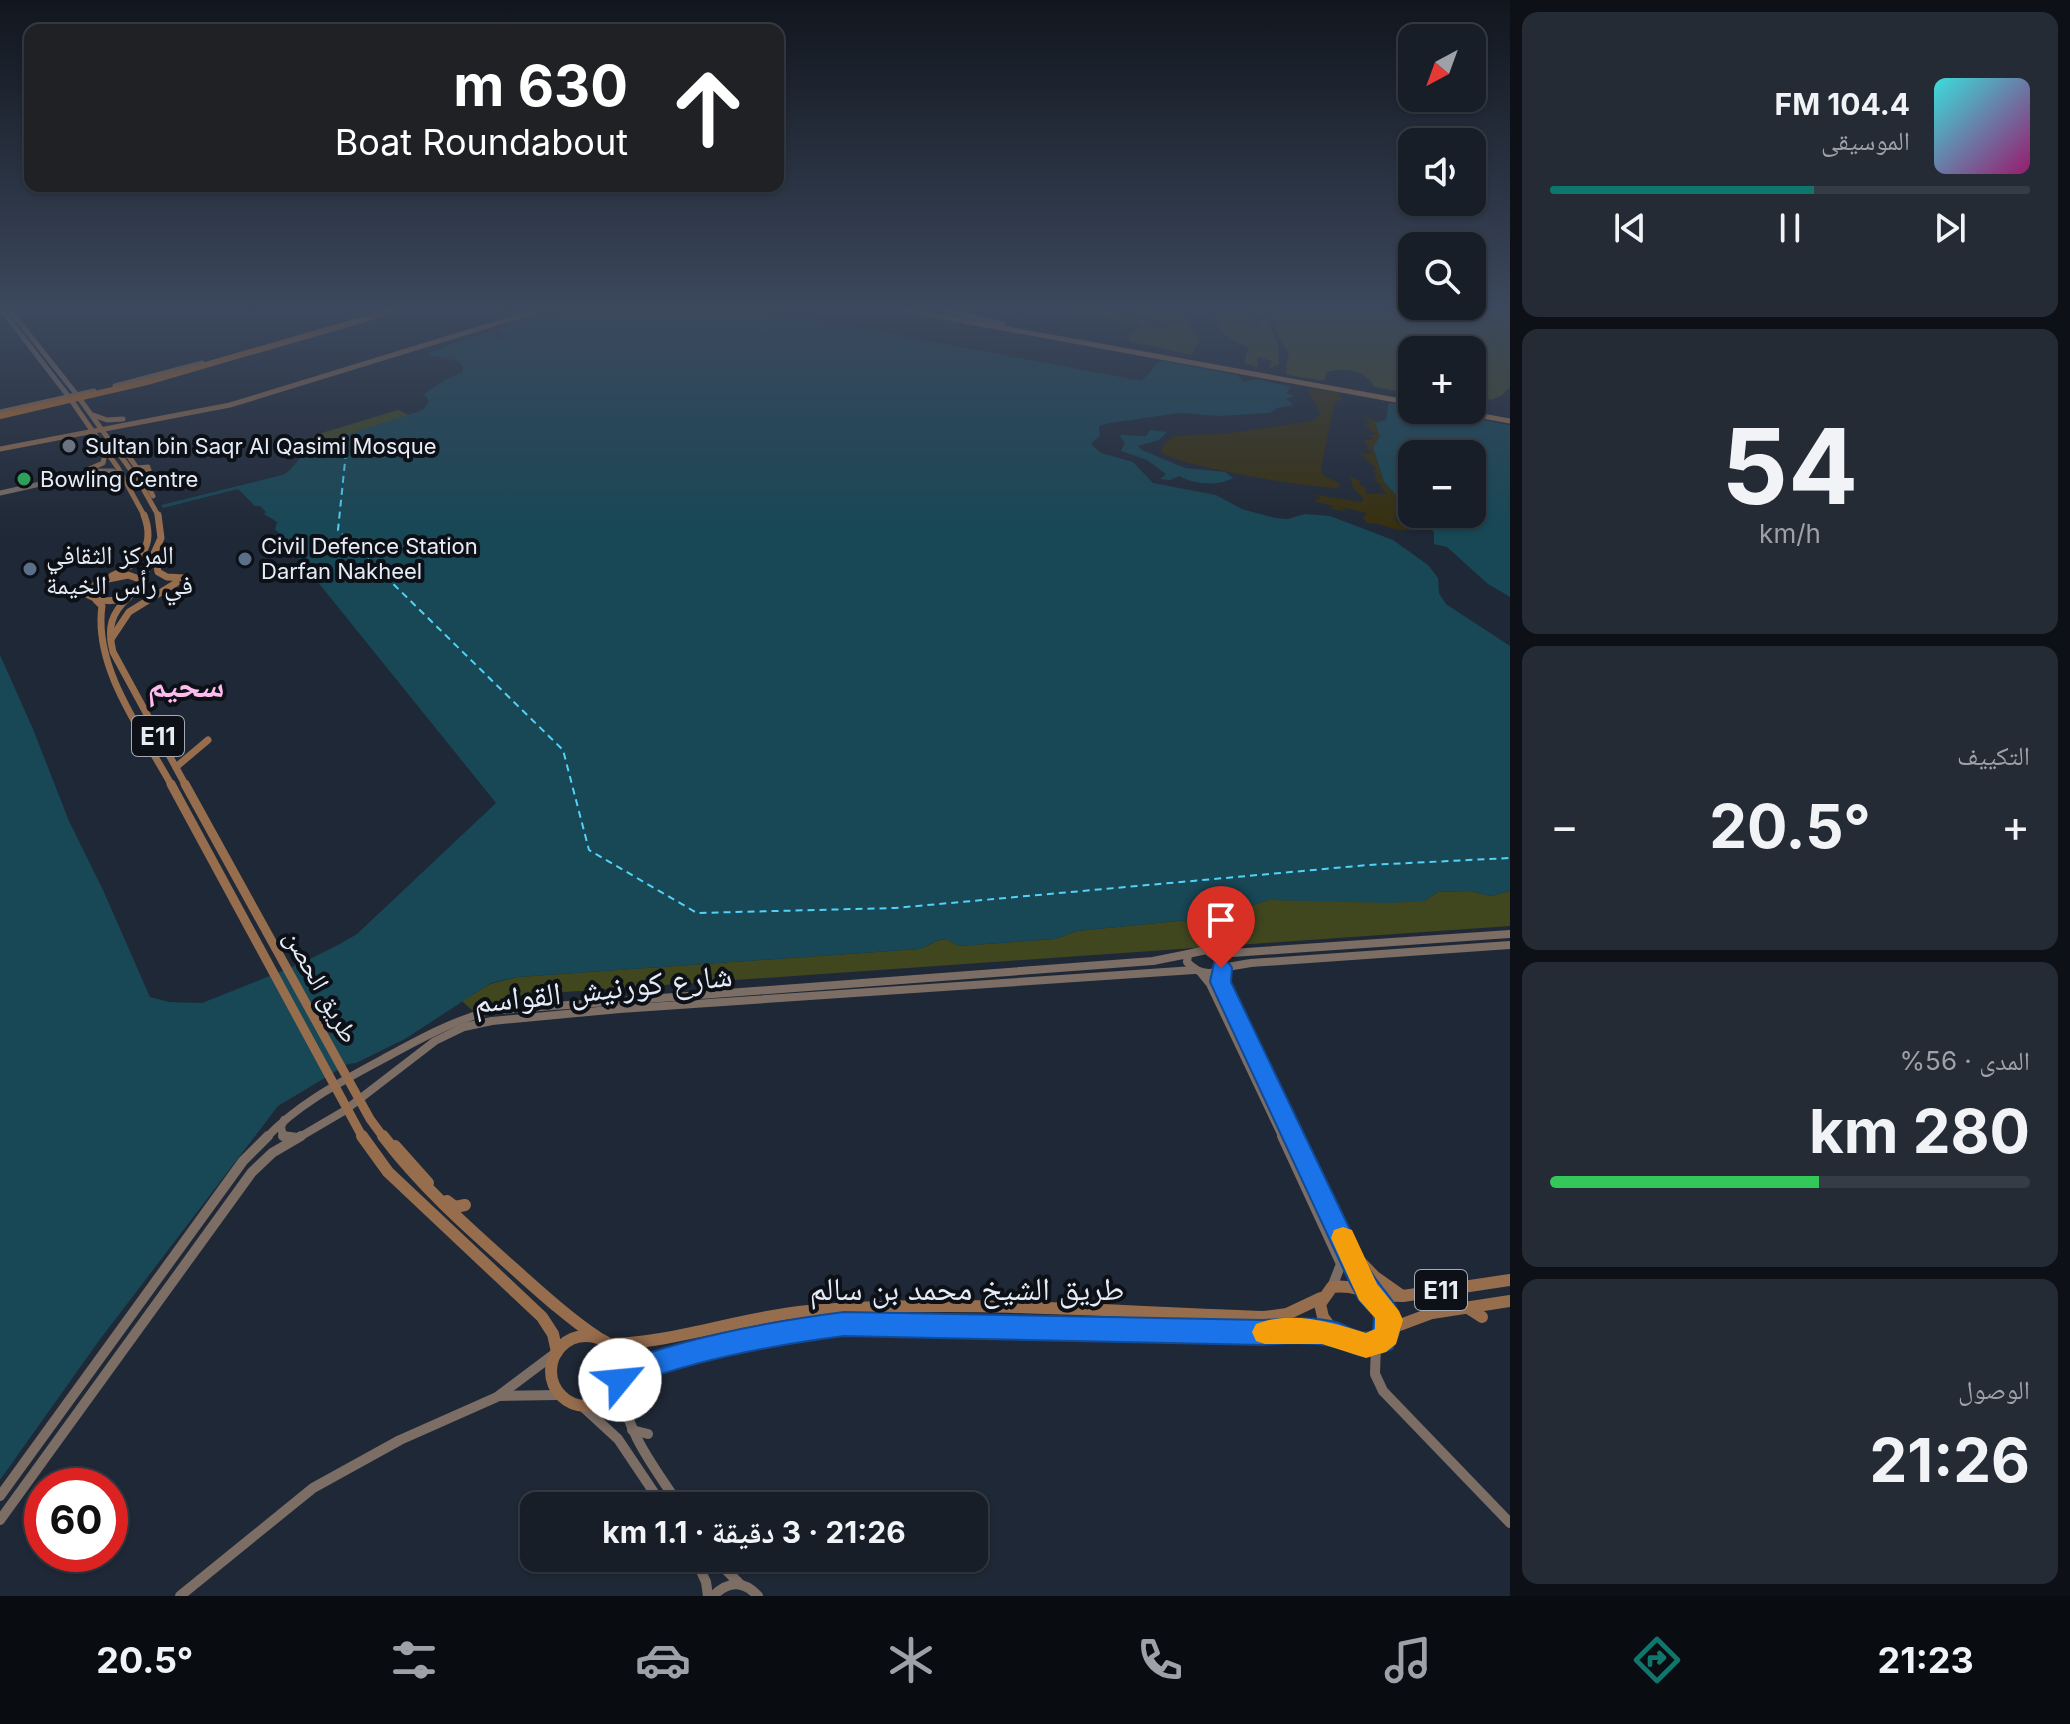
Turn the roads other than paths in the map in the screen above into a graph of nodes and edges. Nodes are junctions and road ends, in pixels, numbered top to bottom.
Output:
1 (59, 384) edge
2 (69, 384) edge
3 (128, 384) edge
4 (130, 384) edge
5 (284, 384) edge
6 (297, 384) edge
7 (1319, 384) edge
8 (93, 394) junction
9 (243, 397) junction
10 (79, 398) junction
11 (70, 399) junction
12 (1398, 399) edge
13 (57, 403) junction
14 (230, 405) junction
15 (1486, 413) edge
16 (91, 414) junction
17 (0, 415) edge
18 (1486, 415) edge
19 (83, 418) junction
20 (144, 419) junction
21 (1510, 419) edge
22 (100, 426) junction
23 (89, 428) junction
24 (58, 435) junction
25 (108, 440) junction
26 (99, 443) junction
27 (0, 447) edge
28 (105, 452) junction
29 (113, 464) junction
30 (87, 470) junction
31 (121, 476) junction
32 (141, 485) junction
33 (0, 492) edge
34 (152, 501) junction
35 (155, 555) junction
36 (112, 576) junction
37 (184, 578) dead end
38 (142, 580) junction
39 (176, 583) dead end
40 (129, 597) junction
41 (96, 600) junction
42 (111, 648) junction
43 (208, 740) dead end
44 (176, 767) junction
45 (1510, 934) edge
46 (1510, 945) edge
47 (1188, 954) junction
48 (1216, 954) junction
49 (1220, 970) junction
50 (1198, 972) junction
51 (607, 1010) junction
52 (599, 1017) dead end
53 (365, 1068) junction
54 (384, 1079) junction
55 (285, 1118) junction
56 (370, 1119) junction
57 (299, 1138) junction
58 (465, 1205) dead end
59 (1347, 1248) junction
60 (1510, 1280) edge
61 (1332, 1287) junction
62 (1370, 1293) junction
63 (1403, 1296) junction
64 (1321, 1298) junction
65 (1510, 1301) edge
66 (1467, 1308) junction
67 (1482, 1317) dead end
68 (1389, 1329) junction
69 (1336, 1335) junction
70 (597, 1337) junction
71 (611, 1344) junction
72 (1376, 1344) junction
73 (557, 1352) junction
74 (621, 1378) junction
75 (558, 1395) junction
76 (497, 1397) junction
77 (581, 1405) junction
78 (632, 1430) junction
79 (648, 1434) dead end
80 (654, 1492) edge
81 (671, 1492) edge
82 (0, 1496) edge
83 (0, 1520) edge
84 (1510, 1523) edge
85 (701, 1572) edge
86 (728, 1572) edge
87 (739, 1583) junction
88 (180, 1596) edge
89 (711, 1596) edge
90 (758, 1596) edge

1 - 11 main road
2 - 10 main road
3 - 8 highway
4 - 8 highway
5 - 9 main road
6 - 14 main road
7 - 12 main road
8 - 10 main road
8 - 10 main road
8 - 13 highway
9 - 14 main road
9 - 20 main road
10 - 11 main road
10 - 16 main road
11 - 13 main road
11 - 13 main road
11 - 19 main road
13 - 17 highway
14 - 20 main road
15 - 21 main road
16 - 20 main road
16 - 22 main road
18 - 21 main road
19 - 23 main road
19 - 24 main road
20 - 22 main road
20 - 25 main road
22 - 23 main road
22 - 25 main road
23 - 24 main road
23 - 26 main road
24 - 26 main road
24 - 27 main road
25 - 32 main road
25 - 34 main road
26 - 28 main road
28 - 29 main road
28 - 30 main road
29 - 30 main road
29 - 31 main road
29 - 32 main road
30 - 33 main road
31 - 33 main road
31 - 36 main road
32 - 34 main road
34 - 35 main road
35 - 37 main road
35 - 38 main road
36 - 38 main road
36 - 41 main road
38 - 40 main road
39 - 42 main road
40 - 41 main road
40 - 42 main road
41 - 73 main road, طريق الحصن / E11
42 - 44 main road, طريق الحصن / E11
43 - 44 main road
44 - 56 main road, طريق الحصن / E11
45 - 48 main road
46 - 49 main road
47 - 48 main road, شارع كورنيش القواسم
47 - 50 main road
47 - 53 main road, شارع كورنيش القواسم
48 - 49 main road
49 - 50 main road, شارع كورنيش القواسم
49 - 59 main road
50 - 51 main road, شارع كورنيش القواسم
50 - 61 main road
51 - 52 main road
51 - 54 main road, شارع كورنيش القواسم
53 - 54 main road
53 - 55 main road, شارع كورنيش القواسم
54 - 57 main road, شارع كورنيش القواسم
55 - 57 main road
55 - 82 main road, شارع كورنيش القواسم
56 - 58 main road
56 - 70 main road, طريق الحصن / E11
57 - 83 main road, شارع كورنيش القواسم
59 - 62 main road
59 - 63 main road
60 - 63 main road, E11
61 - 62 main road
61 - 64 main road
62 - 63 main road, E11
62 - 68 main road
64 - 69 main road
64 - 71 main road, طريق الشيخ محمد بن سالم
65 - 66 main road, E11
66 - 67 main road
66 - 68 main road, E11
68 - 72 main road
69 - 72 main road
69 - 74 main road, طريق الشيخ محمد بن سالم
70 - 71 main road
70 - 73 main road
71 - 74 main road
72 - 84 main road
73 - 75 main road
73 - 76 main road
74 - 77 main road
74 - 78 main road
75 - 76 main road
75 - 77 main road
76 - 88 main road
77 - 80 main road
78 - 79 main road
78 - 81 main road
85 - 89 main road
86 - 87 main road
87 - 89 main road
87 - 90 main road

